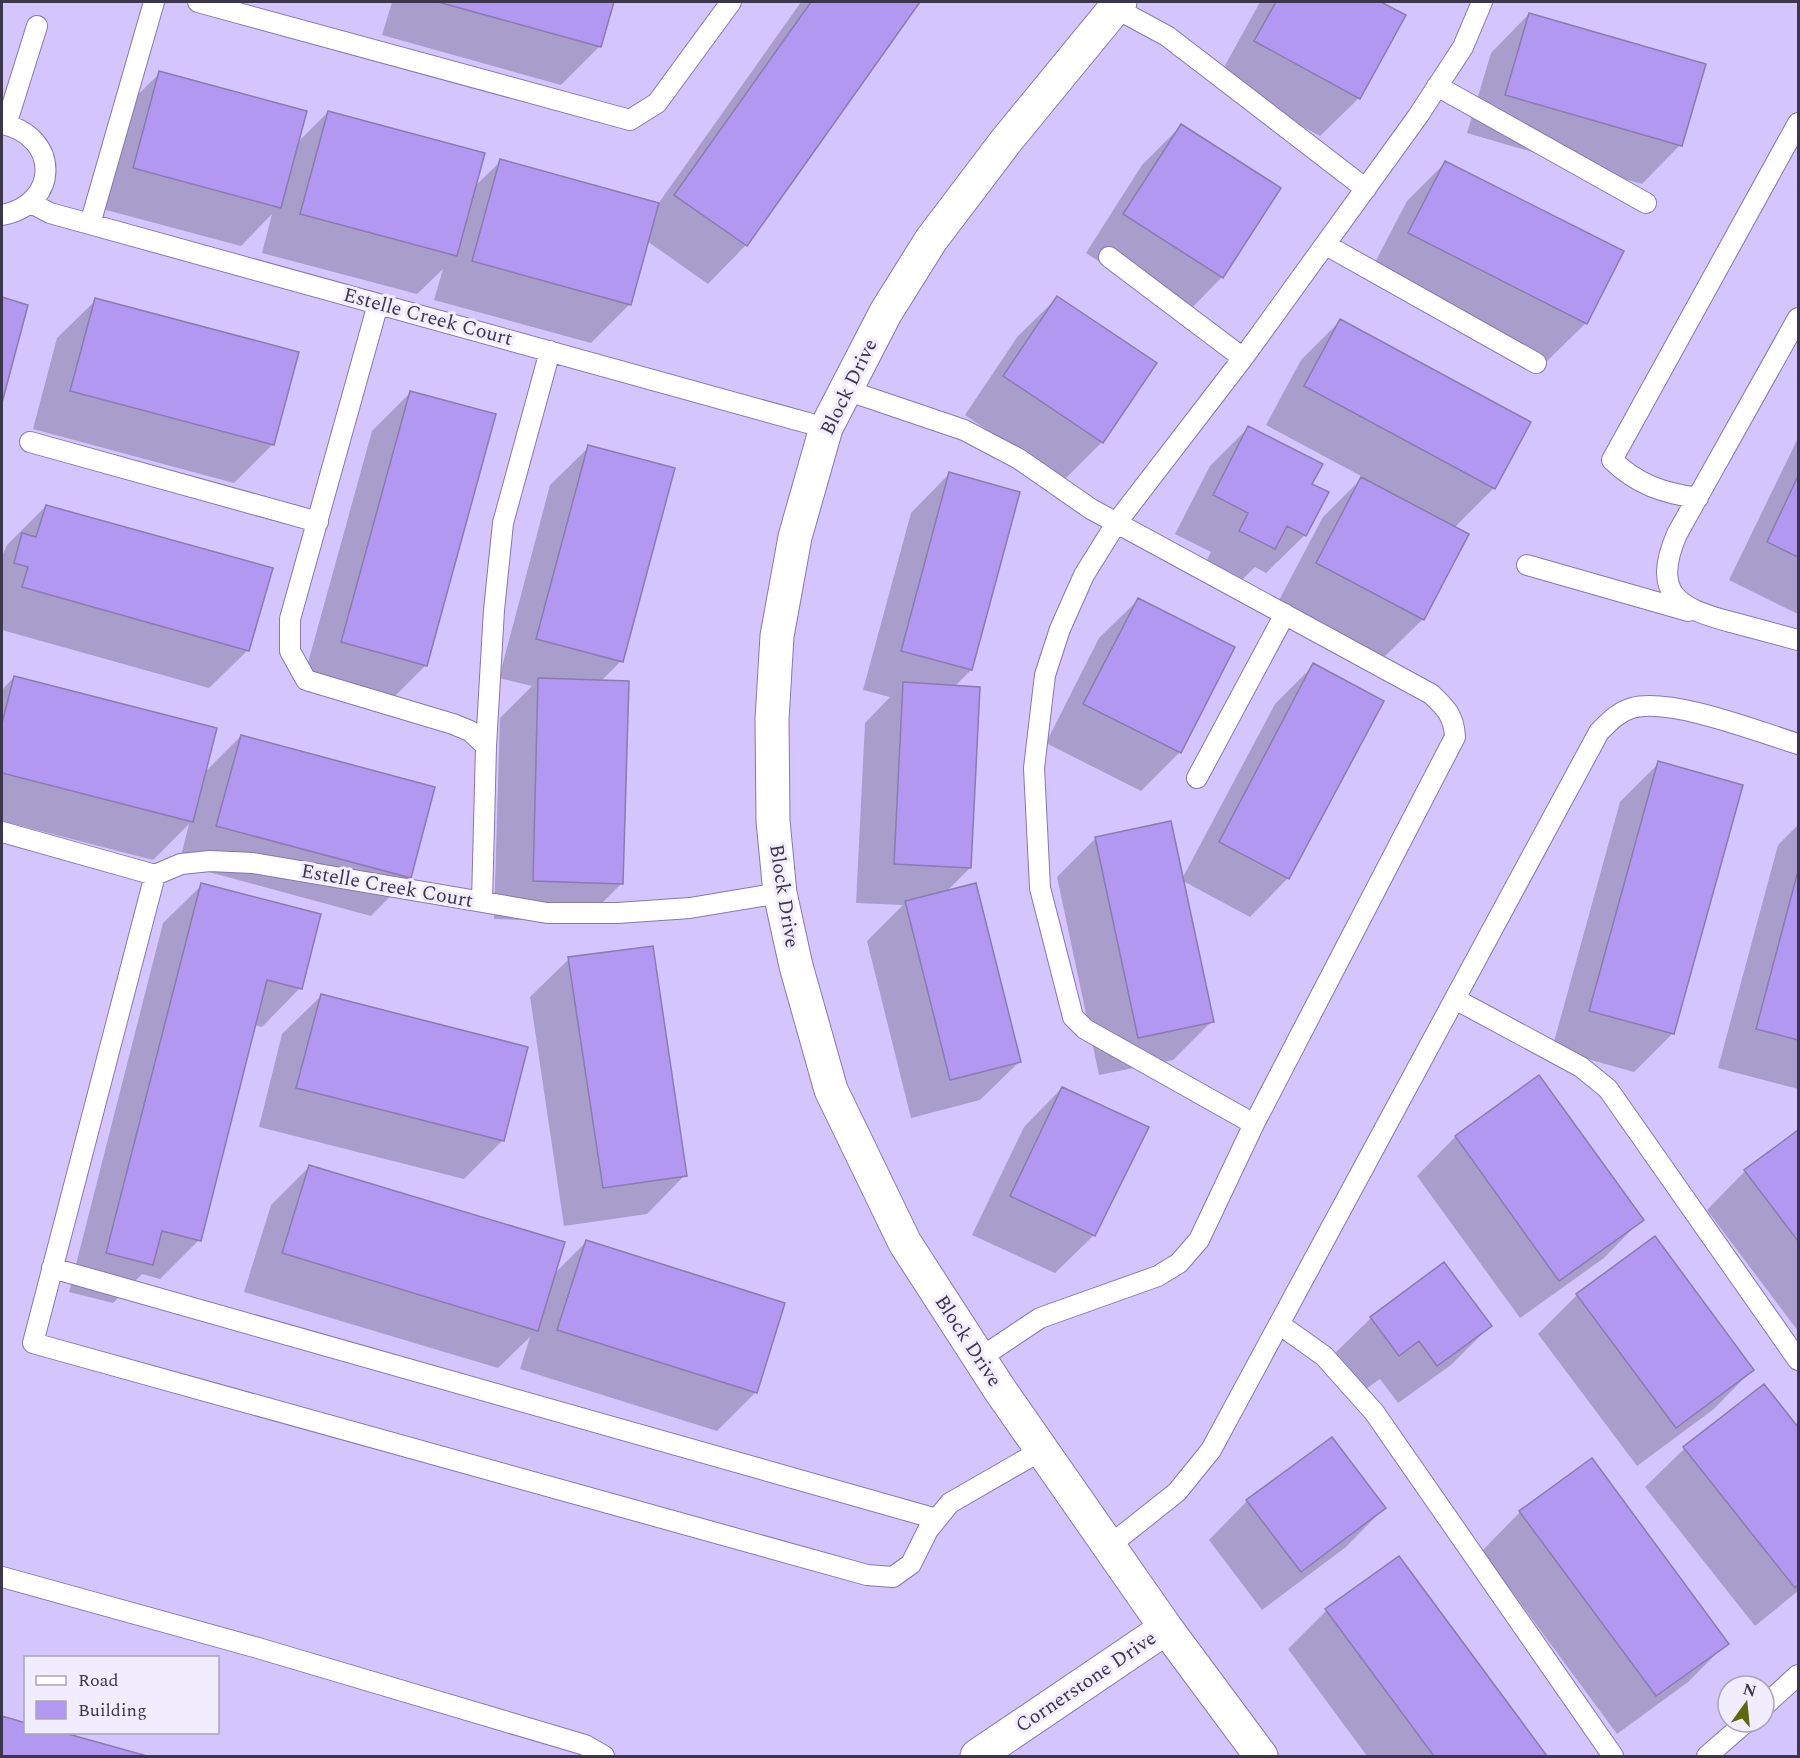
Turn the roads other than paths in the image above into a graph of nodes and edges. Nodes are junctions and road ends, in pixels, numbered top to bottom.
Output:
1 (154, 2) edge
2 (198, 2) edge
3 (730, 2) edge
4 (1482, 2) edge
5 (1117, 5) edge
6 (37, 26) dead end
7 (1437, 86) junction
8 (1798, 123) edge
9 (4, 125) edge
10 (1366, 189) junction
11 (31, 202) junction
12 (1646, 202) dead end
13 (2, 215) edge
14 (90, 224) junction
15 (1326, 244) junction
16 (1109, 257) dead end
17 (378, 304) junction
18 (1798, 318) edge
19 (550, 351) junction
20 (1243, 358) junction
21 (1536, 363) dead end
22 (846, 390) junction
23 (826, 428) junction
24 (30, 442) dead end
25 (1698, 498) junction
26 (318, 522) junction
27 (1117, 522) junction
28 (1527, 565) dead end
29 (1693, 612) junction
30 (1285, 614) junction
31 (1798, 640) edge
32 (1798, 744) edge
33 (486, 746) junction
34 (1197, 778) dead end
35 (2, 832) edge
36 (155, 875) junction
37 (780, 893) junction
38 (482, 902) junction
39 (1455, 999) junction
40 (1254, 1124) junction
41 (52, 1268) junction
42 (1279, 1324) junction
43 (980, 1358) junction
44 (1798, 1360) edge
45 (1042, 1450) junction
46 (937, 1519) junction
47 (1109, 1546) junction
48 (2, 1577) edge
49 (1166, 1628) junction
50 (1798, 1675) edge
51 (1776, 1695) edge
52 (1732, 1734) edge
53 (604, 1756) edge
54 (977, 1756) edge
55 (1261, 1756) edge
56 (1613, 1756) edge
57 (1707, 1756) edge

1 - 14 lane
2 - 3 lane
4 - 7 lane
5 - 10 lane
5 - 22 street, Block Drive
6 - 9 lane
7 - 10 lane
7 - 12 lane
8 - 25 lane
9 - 11 lane
10 - 15 lane
11 - 13 lane
11 - 14 lane, Estelle Creek Court
14 - 17 lane, Estelle Creek Court
15 - 20 lane
15 - 21 lane
16 - 20 lane
17 - 19 lane, Estelle Creek Court
17 - 26 lane
18 - 25 lane
19 - 23 lane, Estelle Creek Court
19 - 33 lane
20 - 27 lane
22 - 23 street, Block Drive
22 - 27 lane
23 - 37 street, Block Drive
24 - 26 lane
25 - 29 lane
26 - 33 lane
27 - 30 lane
27 - 40 lane
28 - 29 lane
29 - 31 lane
30 - 34 lane
30 - 40 lane
32 - 39 lane
33 - 38 lane
35 - 36 lane
36 - 38 lane, Estelle Creek Court
36 - 41 lane
37 - 38 lane, Estelle Creek Court
37 - 43 street, Block Drive
39 - 42 lane
39 - 44 lane
40 - 43 lane
41 - 46 lane
41 - 46 lane
42 - 47 lane
42 - 56 lane
43 - 45 street, Block Drive
45 - 46 lane
45 - 47 street, Block Drive
47 - 49 street, Block Drive
48 - 53 lane
49 - 54 street, Cornerstone Drive
49 - 55 street, Block Drive
50 - 51 lane
52 - 57 lane

